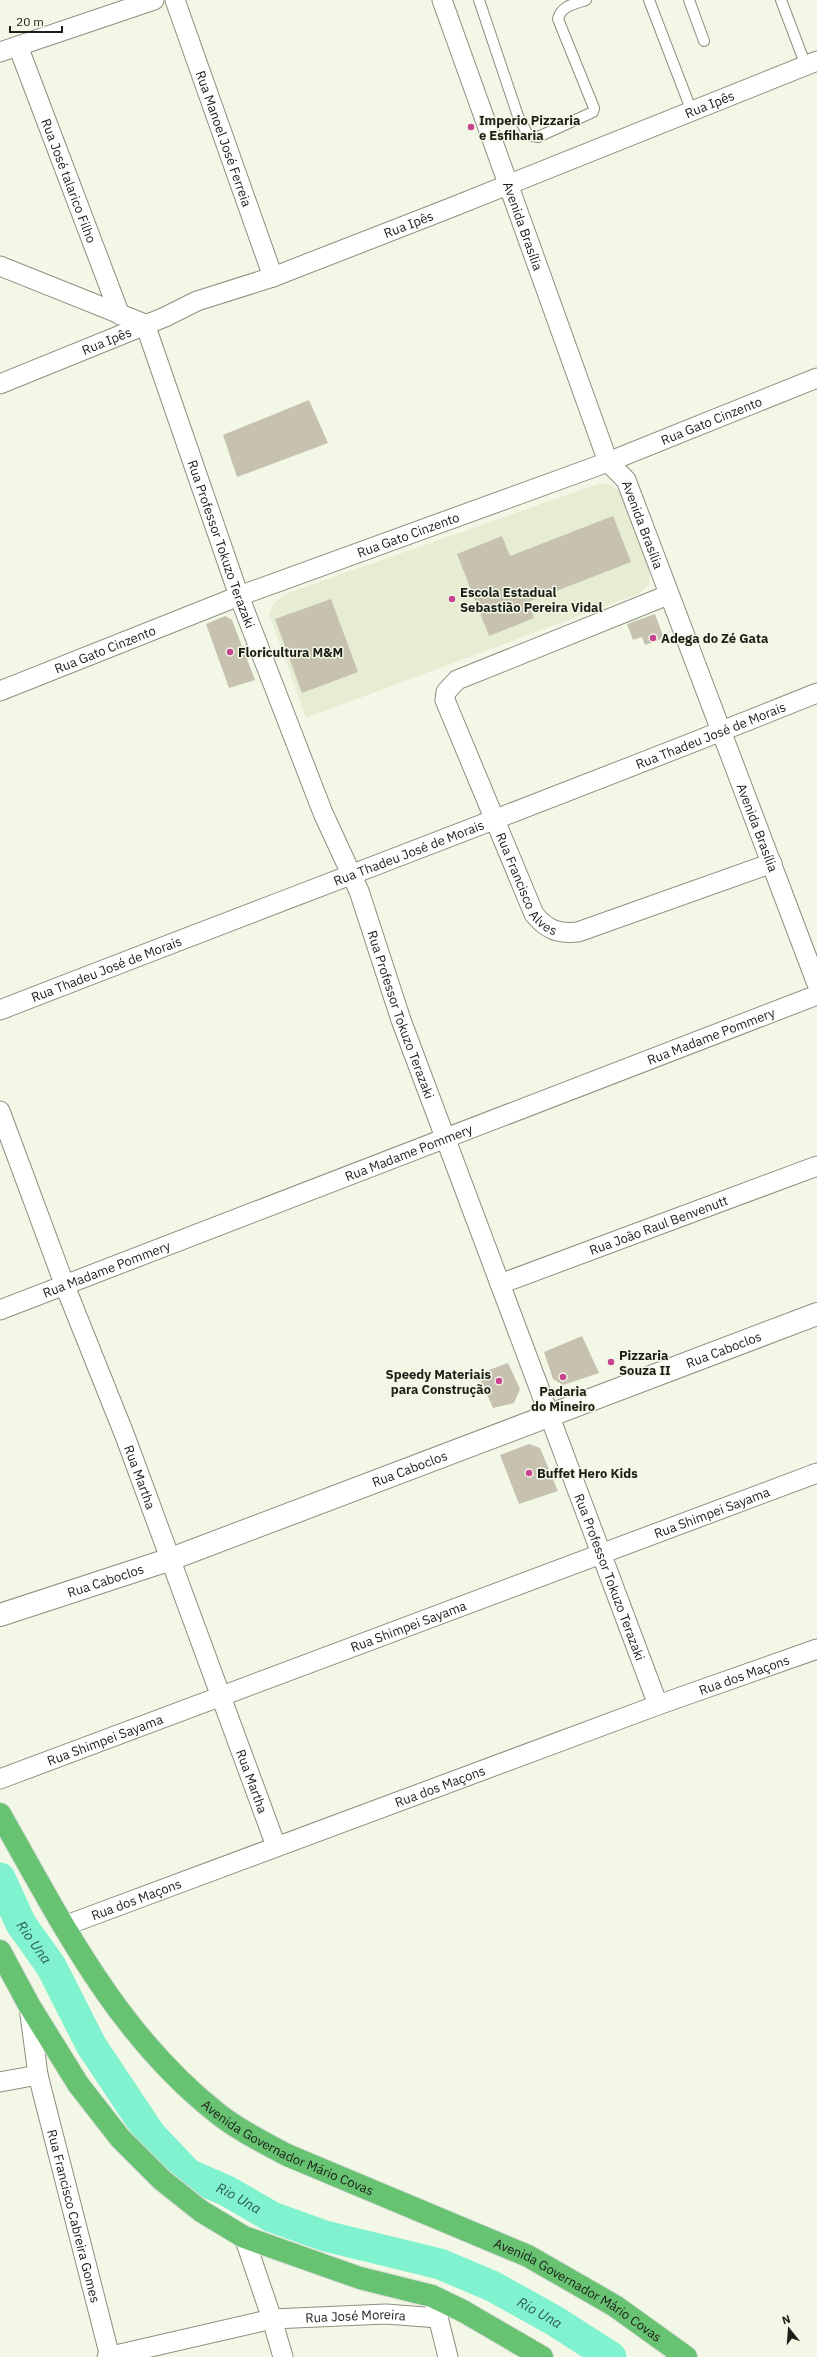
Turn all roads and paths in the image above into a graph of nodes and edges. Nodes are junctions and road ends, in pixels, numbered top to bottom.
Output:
1 (154, 0) edge
2 (175, 0) edge
3 (442, 0) edge
4 (479, 0) edge
5 (586, 0) edge
6 (649, 0) edge
7 (688, 0) edge
8 (781, 0) edge
9 (704, 41) dead end
10 (18, 46) junction
11 (0, 52) edge
12 (811, 64) edge
13 (692, 112) junction
14 (509, 185) junction
15 (0, 266) edge
16 (272, 277) junction
17 (120, 316) junction
18 (145, 324) junction
19 (817, 378) edge
20 (0, 384) edge
21 (608, 462) junction
22 (668, 595) junction
23 (239, 596) junction
24 (0, 691) edge
25 (817, 693) edge
26 (721, 731) junction
27 (494, 820) junction
28 (772, 863) junction
29 (352, 873) junction
30 (817, 984) edge
31 (817, 995) edge
32 (0, 1010) edge
33 (0, 1111) edge
34 (445, 1138) junction
35 (817, 1166) edge
36 (500, 1284) junction
37 (65, 1286) junction
38 (0, 1310) edge
39 (817, 1314) edge
40 (549, 1417) junction
41 (817, 1473) edge
42 (601, 1553) junction
43 (171, 1559) junction
44 (0, 1615) edge
45 (817, 1649) edge
46 (220, 1697) junction
47 (658, 1705) junction
48 (0, 1779) edge
49 (0, 1814) edge
50 (276, 1846) junction
51 (64, 1926) junction
52 (0, 1951) edge
53 (29, 2005) junction
54 (38, 2075) junction
55 (0, 2082) edge
56 (244, 2237) junction
57 (432, 2296) junction
58 (438, 2318) junction
59 (272, 2319) junction
60 (109, 2357) edge
61 (282, 2357) edge
62 (448, 2357) edge
63 (542, 2357) edge
64 (686, 2357) edge

1 - 10 street
2 - 16 street, Rua Manoel José Ferreia
3 - 14 street, Avenida Brasília
4 - 5 lane
6 - 13 lane
7 - 9 lane
8 - 12 lane
10 - 11 street
10 - 17 street, Rua José talarico Filho
12 - 13 street, Rua Ipês
13 - 14 street, Rua Ipês
14 - 16 street, Rua Ipês
14 - 21 street, Avenida Brasília
15 - 17 street
16 - 18 street, Rua Ipês
17 - 18 street
18 - 20 street, Rua Ipês
18 - 23 street, Rua Professor Tokuzo Terazaki
19 - 21 street, Rua Gato Cinzento
21 - 22 street, Avenida Brasília
21 - 23 street, Rua Gato Cinzento
22 - 26 street, Avenida Brasília
22 - 27 street, Rua Francisco Alves
23 - 24 street, Rua Gato Cinzento
23 - 29 street, Rua Professor Tokuzo Terazaki
25 - 26 street, Rua Thadeu José de Morais
26 - 27 street, Rua Thadeu José de Morais
26 - 28 street, Avenida Brasília
27 - 28 street, Rua Francisco Alves
27 - 29 street, Rua Thadeu José de Morais
28 - 30 street, Avenida Brasília
29 - 32 street, Rua Thadeu José de Morais
29 - 34 street, Rua Professor Tokuzo Terazaki
31 - 34 street, Rua Madame Pommery
33 - 37 street, Rua Martha
34 - 36 street, Rua Professor Tokuzo Terazaki
34 - 37 street, Rua Madame Pommery
35 - 36 street, Rua João Raul Benvenutt
36 - 40 street, Rua Professor Tokuzo Terazaki
37 - 38 street, Rua Madame Pommery
37 - 43 street, Rua Martha
39 - 40 street, Rua Caboclos
40 - 42 street, Rua Professor Tokuzo Terazaki
40 - 43 street, Rua Caboclos
41 - 42 street, Rua Shimpei Sayama
42 - 46 street, Rua Shimpei Sayama
42 - 47 street, Rua Professor Tokuzo Terazaki
43 - 44 street, Rua Caboclos
43 - 46 street, Rua Martha
45 - 47 street, Rua dos Maçons
46 - 48 street, Rua Shimpei Sayama
46 - 50 street, Rua Martha
47 - 50 street, Rua dos Maçons
49 - 51 highway, Avenida Governador Mário Covas
50 - 51 street, Rua dos Maçons
51 - 64 highway, Avenida Governador Mário Covas
52 - 53 highway
53 - 54 street, Rua Francisco Cabreira Gomes
53 - 56 highway
54 - 55 street
54 - 60 street, Rua Francisco Cabreira Gomes
56 - 57 highway
56 - 59 street
57 - 58 street
57 - 63 highway
58 - 59 street, Rua José Moreira
58 - 62 street
59 - 60 street, Rua José Moreira
59 - 61 street

